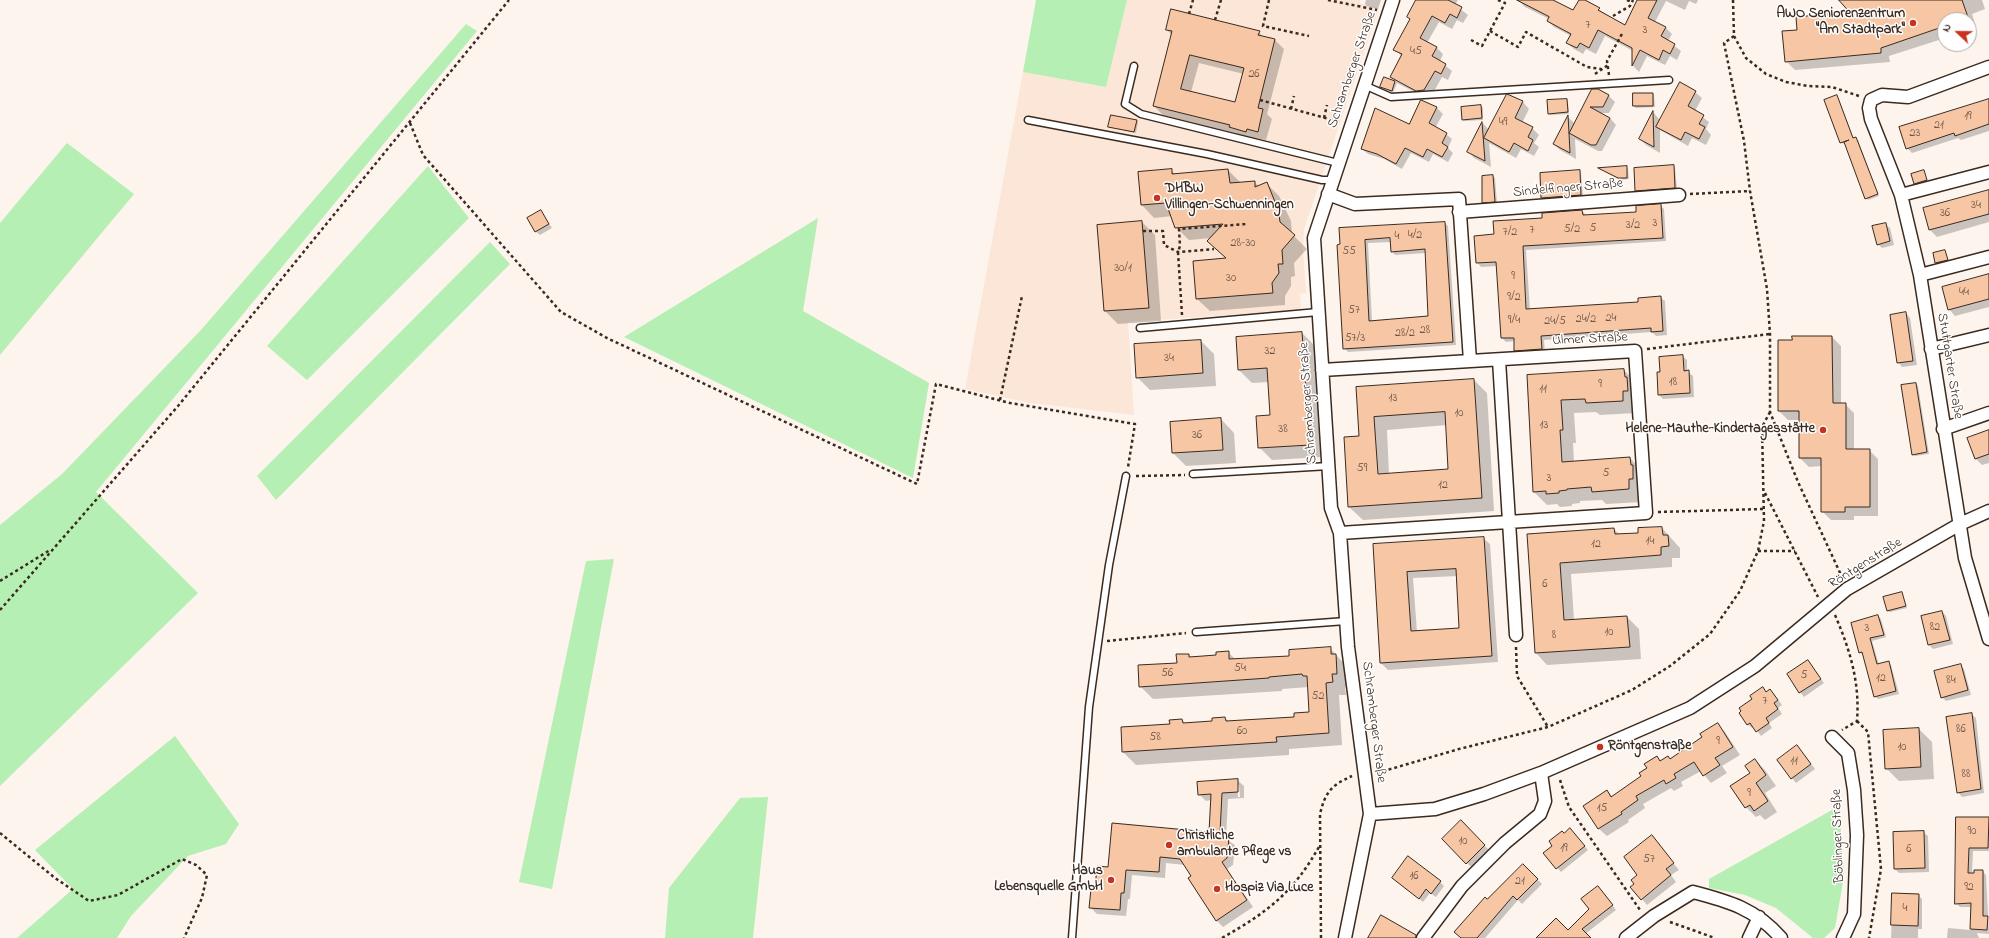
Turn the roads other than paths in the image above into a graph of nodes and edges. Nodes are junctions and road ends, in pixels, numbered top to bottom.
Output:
1 (1393, 0) edge
2 (1134, 66) dead end
3 (1989, 67) edge
4 (1669, 80) dead end
5 (1364, 85) junction
6 (1028, 120) dead end
7 (1338, 163) junction
8 (1989, 172) edge
9 (1333, 180) junction
10 (1328, 194) junction
11 (1678, 195) road end
12 (1902, 195) junction
13 (1459, 212) junction
14 (1989, 256) edge
15 (1920, 275) junction
16 (1318, 312) junction
17 (1140, 328) dead end
18 (1989, 335) edge
19 (1931, 350) junction
20 (1499, 360) junction
21 (1470, 361) junction
22 (1322, 370) junction
23 (1989, 413) edge
24 (1943, 429) junction
25 (1329, 466) junction
26 (1193, 474) road end
27 (1126, 476) road end
28 (1989, 511) edge
29 (1508, 521) junction
30 (1960, 524) junction
31 (1340, 532) junction
32 (1346, 621) junction
33 (1196, 632) road end
34 (1516, 635) road end
35 (1989, 639) edge
36 (1832, 737) road end
37 (1541, 774) junction
38 (1370, 814) junction
39 (1759, 917) junction
40 (1072, 938) edge
41 (1345, 938) edge
42 (1423, 938) edge
43 (1626, 938) edge
44 (1749, 938) edge
45 (1781, 938) edge
46 (1843, 938) edge

1 - 5 street, Schramberger Straße
2 - 7 lane
3 - 12 street, Stuttgarter Straße
4 - 5 lane
5 - 7 street, Schramberger Straße
6 - 9 lane
7 - 9 street, Schramberger Straße
8 - 12 street
9 - 10 street, Schramberger Straße
10 - 13 street
10 - 16 street, Schramberger Straße
11 - 13 street, Sindelfinger Straße
12 - 15 street, Stuttgarter Straße
13 - 21 street
14 - 15 street
15 - 19 street, Stuttgarter Straße
16 - 17 lane
16 - 22 street, Schramberger Straße
18 - 19 street
19 - 24 street, Stuttgarter Straße
20 - 21 street, Ulmer Straße
20 - 29 street
20 - 29 street, Ulmer Straße
21 - 22 street, Ulmer Straße
22 - 25 street, Schramberger Straße
23 - 24 street
24 - 30 street, Stuttgarter Straße
25 - 26 lane
25 - 31 street, Schramberger Straße
27 - 40 lane
28 - 30 street, Röntgenstraße
29 - 31 street
29 - 34 street
30 - 35 street, Stuttgarter Straße
30 - 37 street, Röntgenstraße
31 - 32 street, Schramberger Straße
32 - 33 lane
32 - 38 street, Schramberger Straße
36 - 46 street, Böblinger Straße
37 - 38 street, Röntgenstraße
37 - 42 street
38 - 41 street
39 - 43 street
39 - 44 street
39 - 45 street

